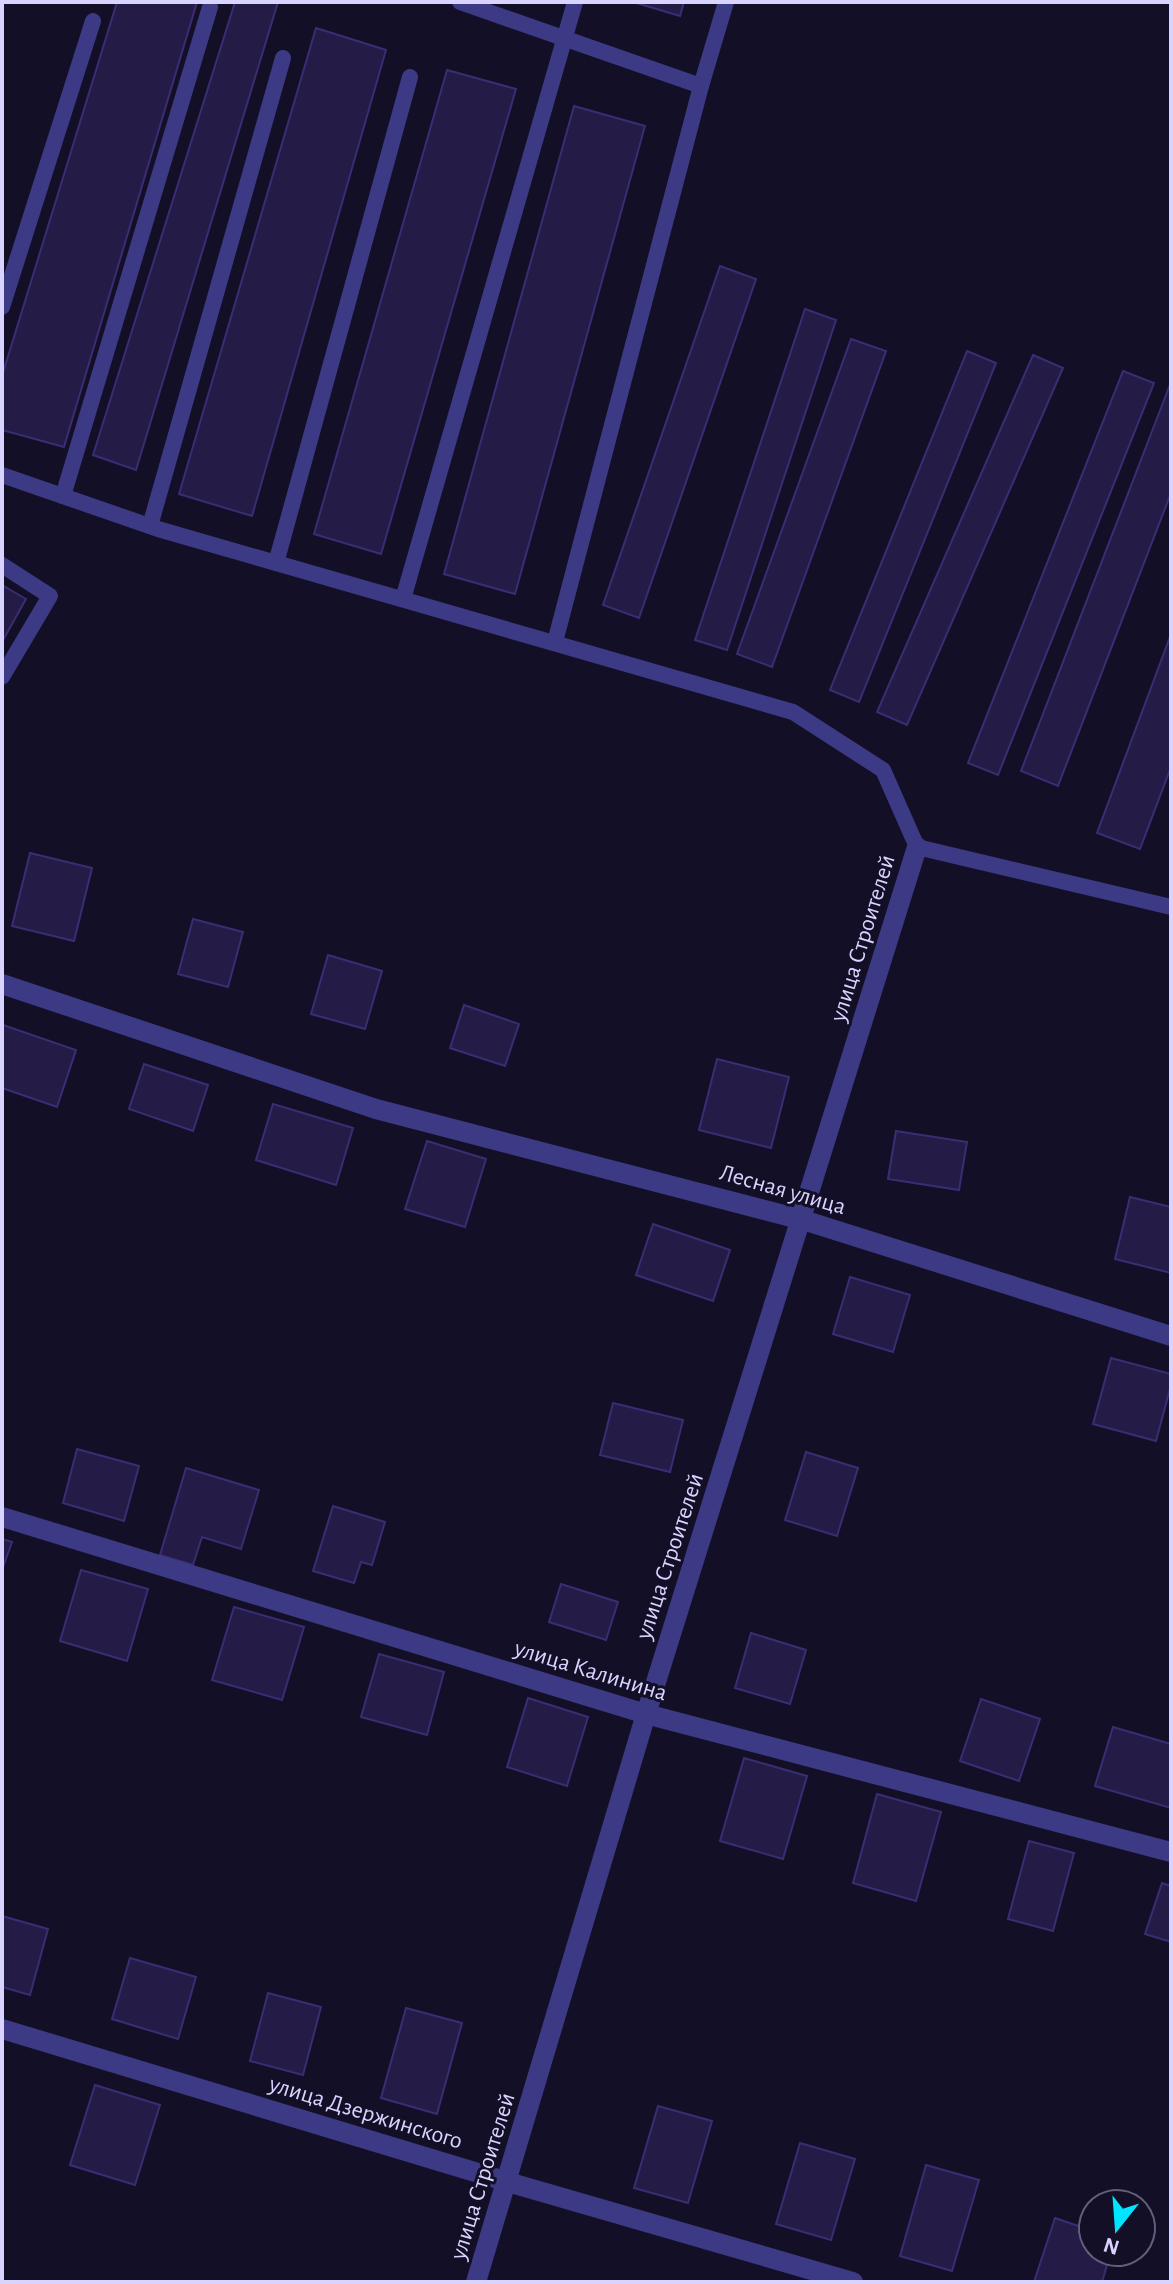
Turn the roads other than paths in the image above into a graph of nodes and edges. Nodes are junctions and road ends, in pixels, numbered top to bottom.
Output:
1 (460, 2) edge
2 (575, 2) edge
3 (726, 2) edge
4 (210, 7) dead end
5 (93, 21) dead end
6 (564, 39) junction
7 (283, 58) dead end
8 (410, 77) dead end
9 (701, 86) junction
10 (2, 307) edge
11 (2, 475) edge
12 (63, 496) junction
13 (150, 526) junction
14 (276, 563) junction
15 (2, 565) edge
16 (403, 599) junction
17 (555, 642) junction
18 (2, 677) edge
19 (917, 847) junction
20 (1171, 907) edge
21 (2, 984) edge
22 (803, 1220) junction
23 (1171, 1336) edge
24 (2, 1517) edge
25 (646, 1714) junction
26 (1171, 1852) edge
27 (2, 2029) edge
28 (508, 2182) junction
29 (476, 2282) edge
30 (853, 2282) edge

1 - 6 lane
2 - 6 lane
3 - 9 lane
4 - 12 lane
5 - 10 lane
6 - 9 lane
6 - 16 lane
7 - 13 lane
8 - 14 lane
9 - 17 lane
11 - 12 lane
12 - 13 lane
13 - 14 lane
14 - 16 lane
15 - 18 lane
16 - 17 lane
17 - 19 lane
19 - 20 lane
19 - 22 street, улица Строителей
21 - 22 street, Лесная улица
22 - 23 street, Лесная улица
22 - 25 street, улица Строителей
24 - 25 street, улица Калинина
25 - 26 street, улица Калинина
25 - 28 street, улица Строителей
27 - 28 street, улица Дзержинского
28 - 29 street, улица Строителей
28 - 30 street, улица Дзержинского

